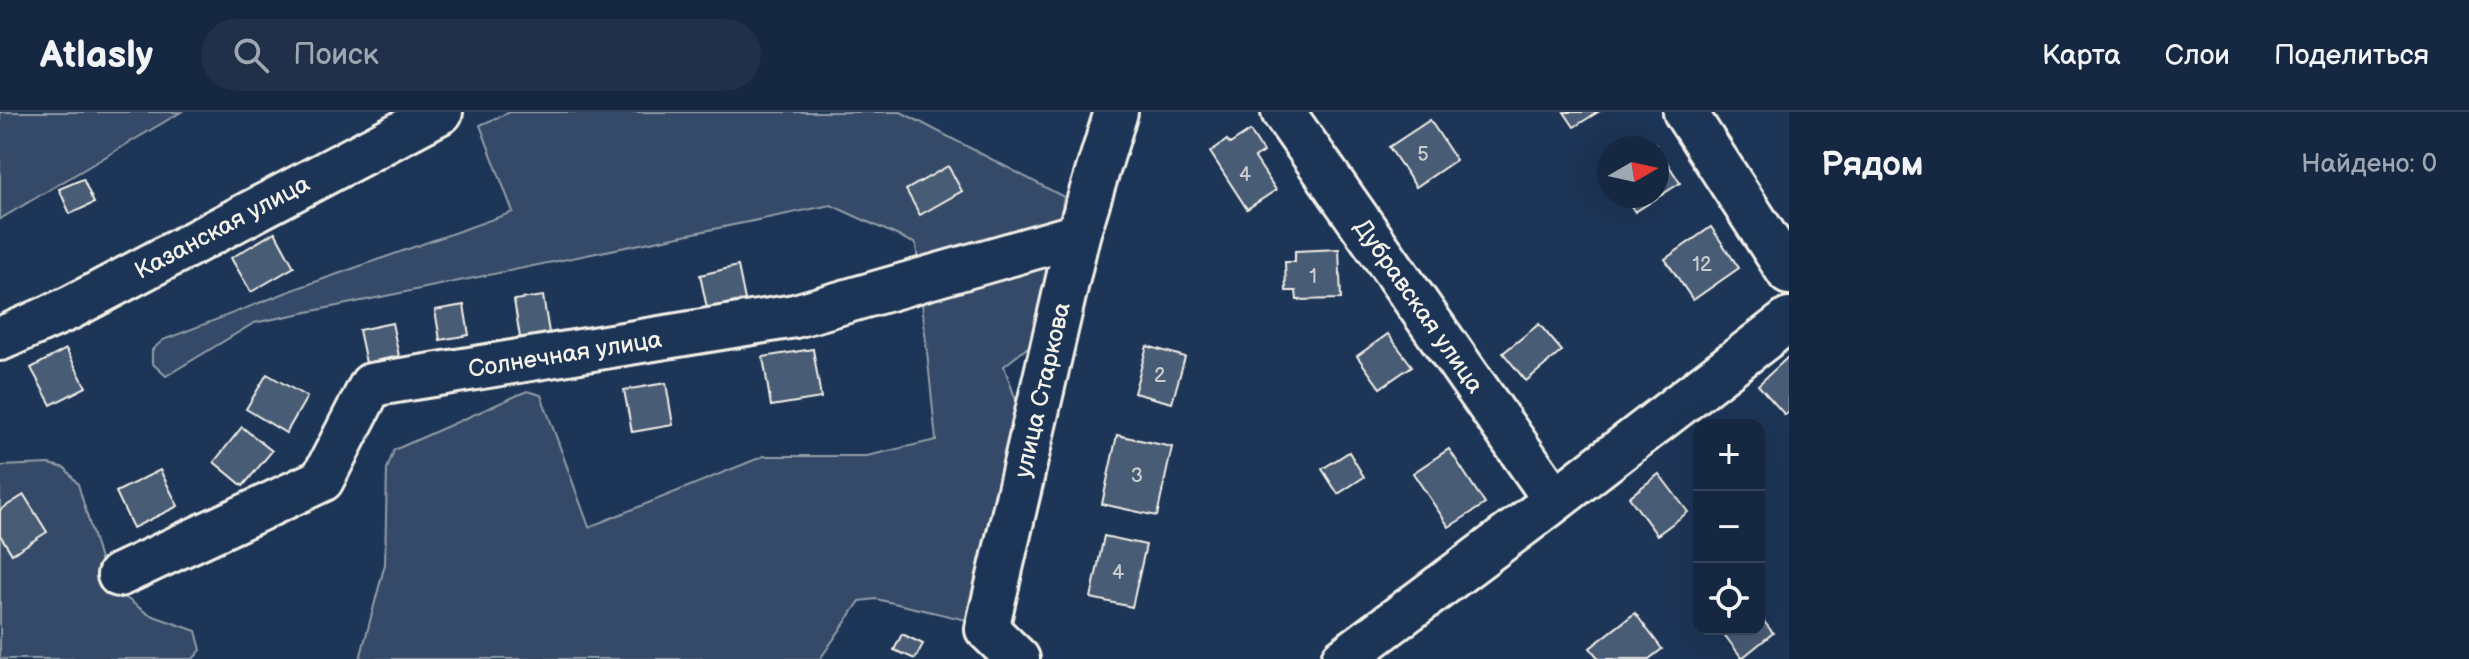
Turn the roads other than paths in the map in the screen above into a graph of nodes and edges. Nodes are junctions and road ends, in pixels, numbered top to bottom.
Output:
1 (441, 112) edge
2 (1116, 112) edge
3 (1283, 112) edge
4 (1685, 112) edge
5 (1078, 235) junction
6 (1789, 273) edge
7 (1789, 320) edge
8 (0, 339) edge
9 (1555, 500) junction
10 (119, 575) dead end
11 (980, 644) edge
12 (1018, 659) edge
13 (1343, 659) edge

1 - 8 street, Казанская улица
2 - 5 street, улица Старкова
3 - 9 street, Дубравская улица
4 - 6 street
5 - 10 street, Солнечная улица
5 - 11 street, улица Старкова
7 - 9 street
9 - 13 street
11 - 12 street, улица Старкова

